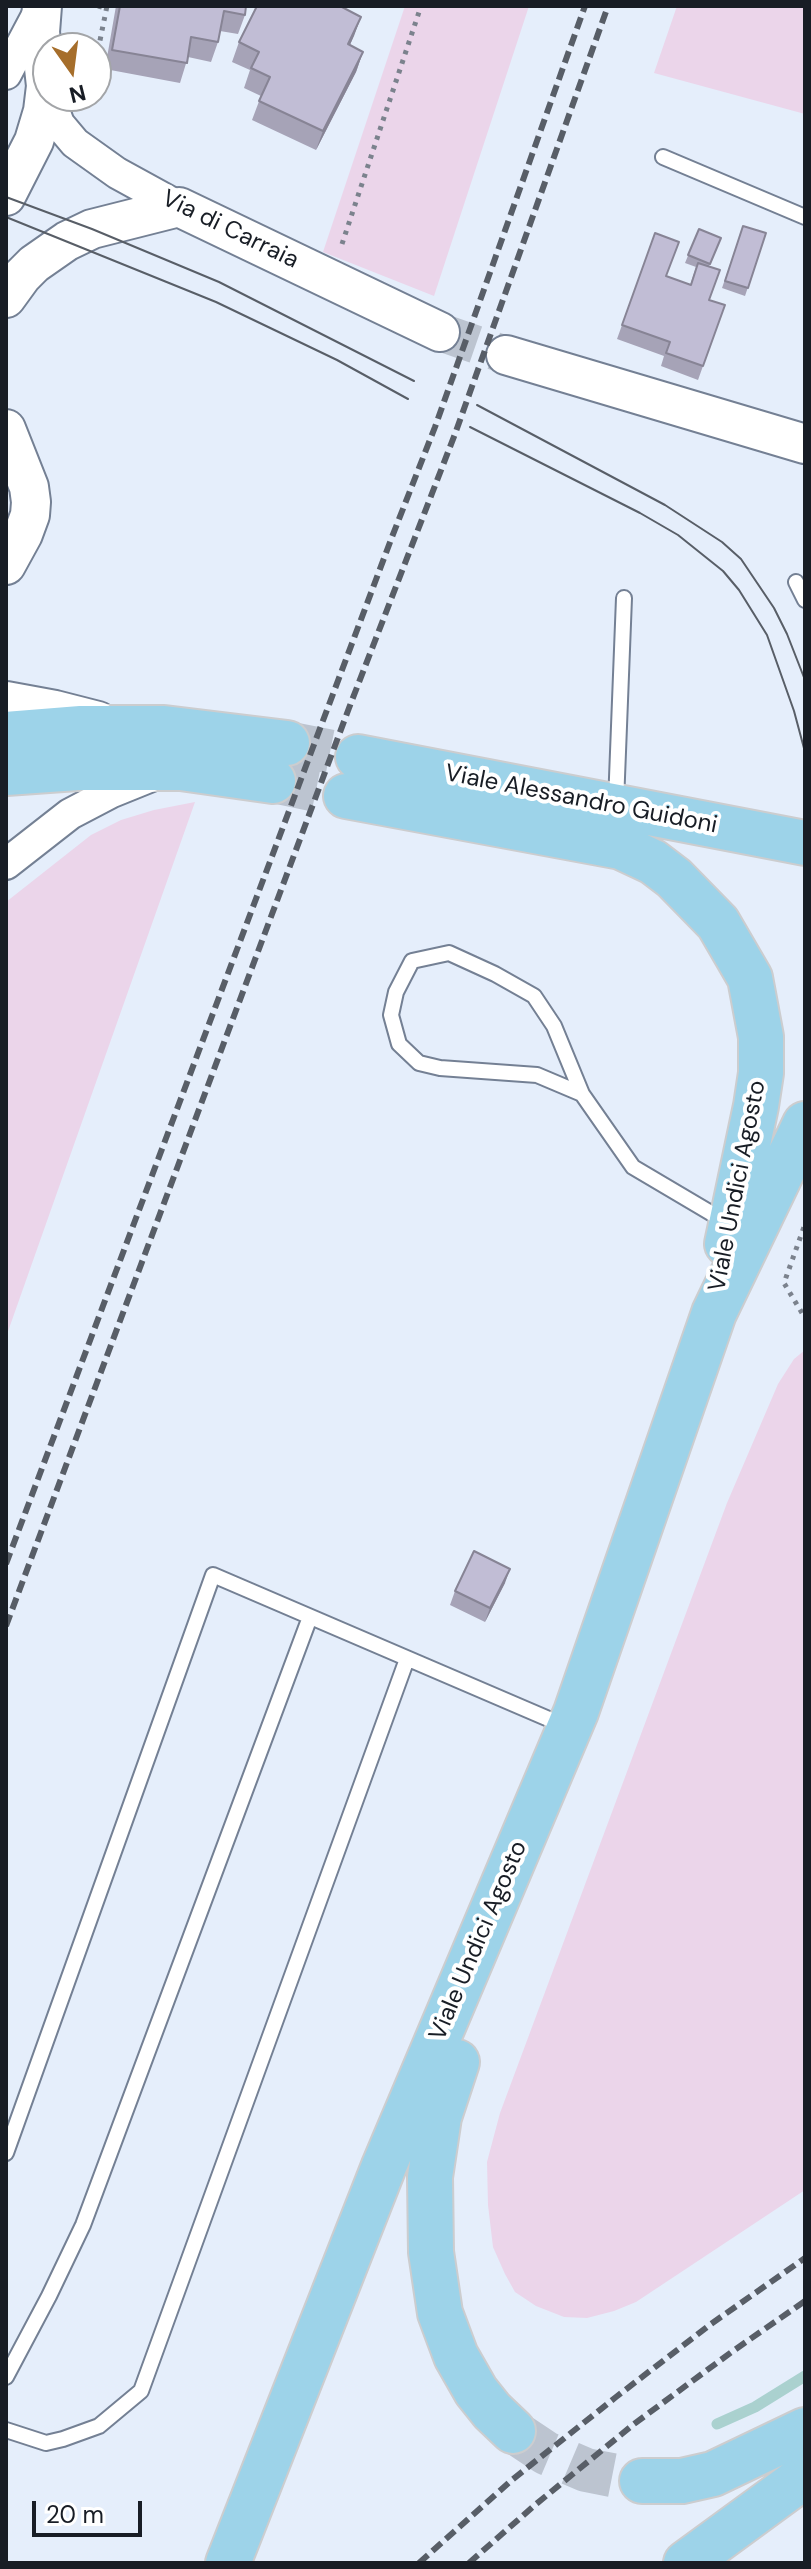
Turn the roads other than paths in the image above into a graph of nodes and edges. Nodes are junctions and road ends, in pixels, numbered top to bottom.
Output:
1 (42, 6) edge
2 (40, 32) edge
3 (6, 74) edge
4 (42, 112) edge
5 (54, 112) edge
6 (663, 157) dead end
7 (6, 196) edge
8 (179, 207) junction
9 (805, 217) edge
10 (6, 298) edge
11 (440, 332) tunnel mouth
12 (506, 355) tunnel mouth
13 (6, 429) edge
14 (804, 442) edge
15 (6, 565) edge
16 (796, 582) dead end
17 (624, 598) dead end
18 (805, 600) edge
19 (6, 701) edge
20 (124, 728) junction
21 (6, 734) edge
22 (181, 768) junction
23 (6, 773) edge
24 (352, 776) tunnel mouth
25 (610, 825) junction
26 (805, 843) edge
27 (6, 864) edge
28 (582, 1094) junction
29 (805, 1124) edge
30 (731, 1225) junction
31 (714, 1313) junction
32 (310, 1617) junction
33 (407, 1659) junction
34 (564, 1740) junction
35 (6, 2153) edge
36 (6, 2377) edge
37 (6, 2430) edge
38 (805, 2430) edge
39 (513, 2431) tunnel mouth
40 (805, 2476) edge
41 (642, 2481) tunnel mouth
42 (228, 2563) edge
43 (686, 2563) edge

1 - 2 street
1 - 3 street
4 - 7 street
5 - 8 street, Via di Carraia
6 - 9 lane
8 - 10 street
8 - 11 street, Via di Carraia
12 - 14 street
13 - 15 street
16 - 18 lane
17 - 25 lane
19 - 20 street
20 - 21 main road
20 - 22 main road
22 - 23 main road
22 - 27 street
24 - 25 main road, Viale Alessandro Guidoni
25 - 26 main road, Viale Alessandro Guidoni
25 - 30 main road, Viale Undici Agosto
28 - 28 lane
28 - 30 lane
29 - 31 main road, Viale Undici Agosto
30 - 31 main road, Viale Undici Agosto
31 - 34 main road, Viale Undici Agosto
32 - 33 lane
32 - 35 lane
32 - 36 lane
33 - 34 lane
33 - 37 lane
34 - 39 main road
34 - 42 main road, Viale Undici Agosto
38 - 41 main road
40 - 43 main road

